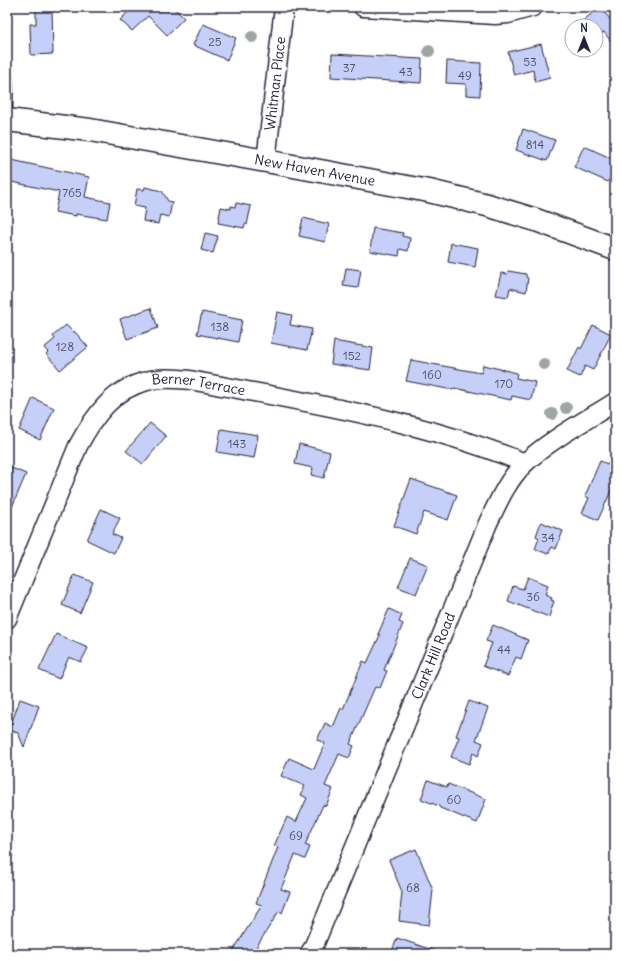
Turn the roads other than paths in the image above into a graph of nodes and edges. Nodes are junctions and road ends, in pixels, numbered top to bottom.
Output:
1 (284, 7) edge
2 (363, 7) edge
3 (533, 7) edge
4 (7, 74) edge
5 (7, 117) edge
6 (7, 120) edge
7 (266, 161) junction
8 (615, 249) edge
9 (615, 402) edge
10 (525, 463) junction
11 (7, 619) edge
12 (309, 954) edge

1 - 7 street, Whitman Place
2 - 3 street
4 - 5 lane
6 - 7 main road, New Haven Avenue
7 - 8 main road, New Haven Avenue
9 - 10 street, Clark Hill Road
10 - 11 street, Berner Terrace
10 - 12 street, Clark Hill Road

